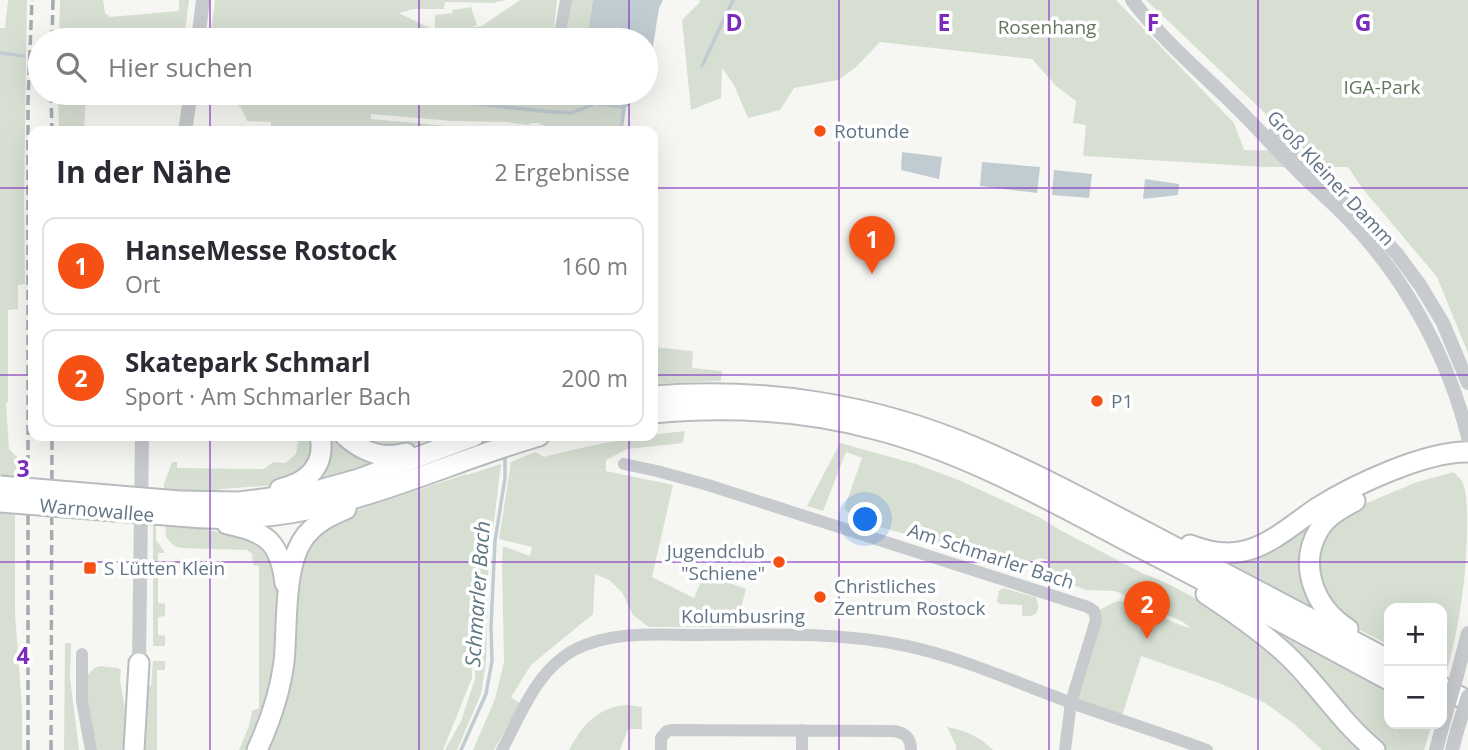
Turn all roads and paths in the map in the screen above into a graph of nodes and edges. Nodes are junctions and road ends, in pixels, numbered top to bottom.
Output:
1 (203, 0) edge
2 (566, 0) edge
3 (1132, 0) edge
4 (200, 28) edge
5 (561, 28) edge
6 (1231, 102) junction
7 (189, 105) edge
8 (186, 126) edge
9 (1468, 383) edge
10 (658, 395) edge
11 (658, 413) edge
12 (1468, 437) edge
13 (142, 441) edge
14 (321, 441) edge
15 (351, 441) edge
16 (448, 441) edge
17 (458, 441) edge
18 (524, 441) edge
19 (1468, 454) edge
20 (624, 464) dead end
21 (0, 486) edge
22 (376, 491) junction
23 (0, 502) edge
24 (216, 502) junction
25 (184, 512) junction
26 (1124, 521) junction
27 (1178, 567) junction
28 (287, 604) junction
29 (1468, 634) edge
30 (1384, 650) edge
31 (82, 653) dead end
32 (1384, 655) edge
33 (139, 663) joint
34 (1384, 677) edge
35 (1450, 681) edge
36 (1468, 698) edge
37 (1071, 702) junction
38 (1447, 718) edge
39 (1463, 726) edge
40 (1440, 729) edge
41 (802, 730) junction
42 (91, 750) edge
43 (134, 750) edge
44 (257, 750) edge
45 (502, 750) edge
46 (661, 750) edge
47 (802, 750) edge
48 (911, 750) edge
49 (1065, 750) edge
50 (1206, 750) edge
51 (1375, 750) edge
52 (1436, 750) edge
53 (1452, 750) edge

1 - 4 street
2 - 5 street
3 - 6 street, Groß Kleiner Damm
6 - 9 street, Groß Kleiner Damm
6 - 12 street, Groß Kleiner Damm
7 - 8 street
10 - 26 highway
11 - 27 highway
13 - 33 street
14 - 24 highway
15 - 16 highway
17 - 24 highway
18 - 22 highway
19 - 26 highway
19 - 30 highway
20 - 37 street, Am Schmarler Bach
21 - 25 highway, Warnowallee, bridge
22 - 25 highway
22 - 28 highway
23 - 25 highway, Warnowallee, bridge
24 - 25 highway
25 - 28 highway
26 - 32 highway
27 - 34 highway
27 - 51 highway
28 - 44 highway
29 - 35 street
31 - 42 street
33 - 43 highway
35 - 36 highway
36 - 39 street, bridge
37 - 45 street, Kolumbusring
37 - 49 street
37 - 50 street, Kolumbusring
38 - 39 highway
39 - 53 street
40 - 52 street
41 - 46 street
41 - 47 street
41 - 48 street

